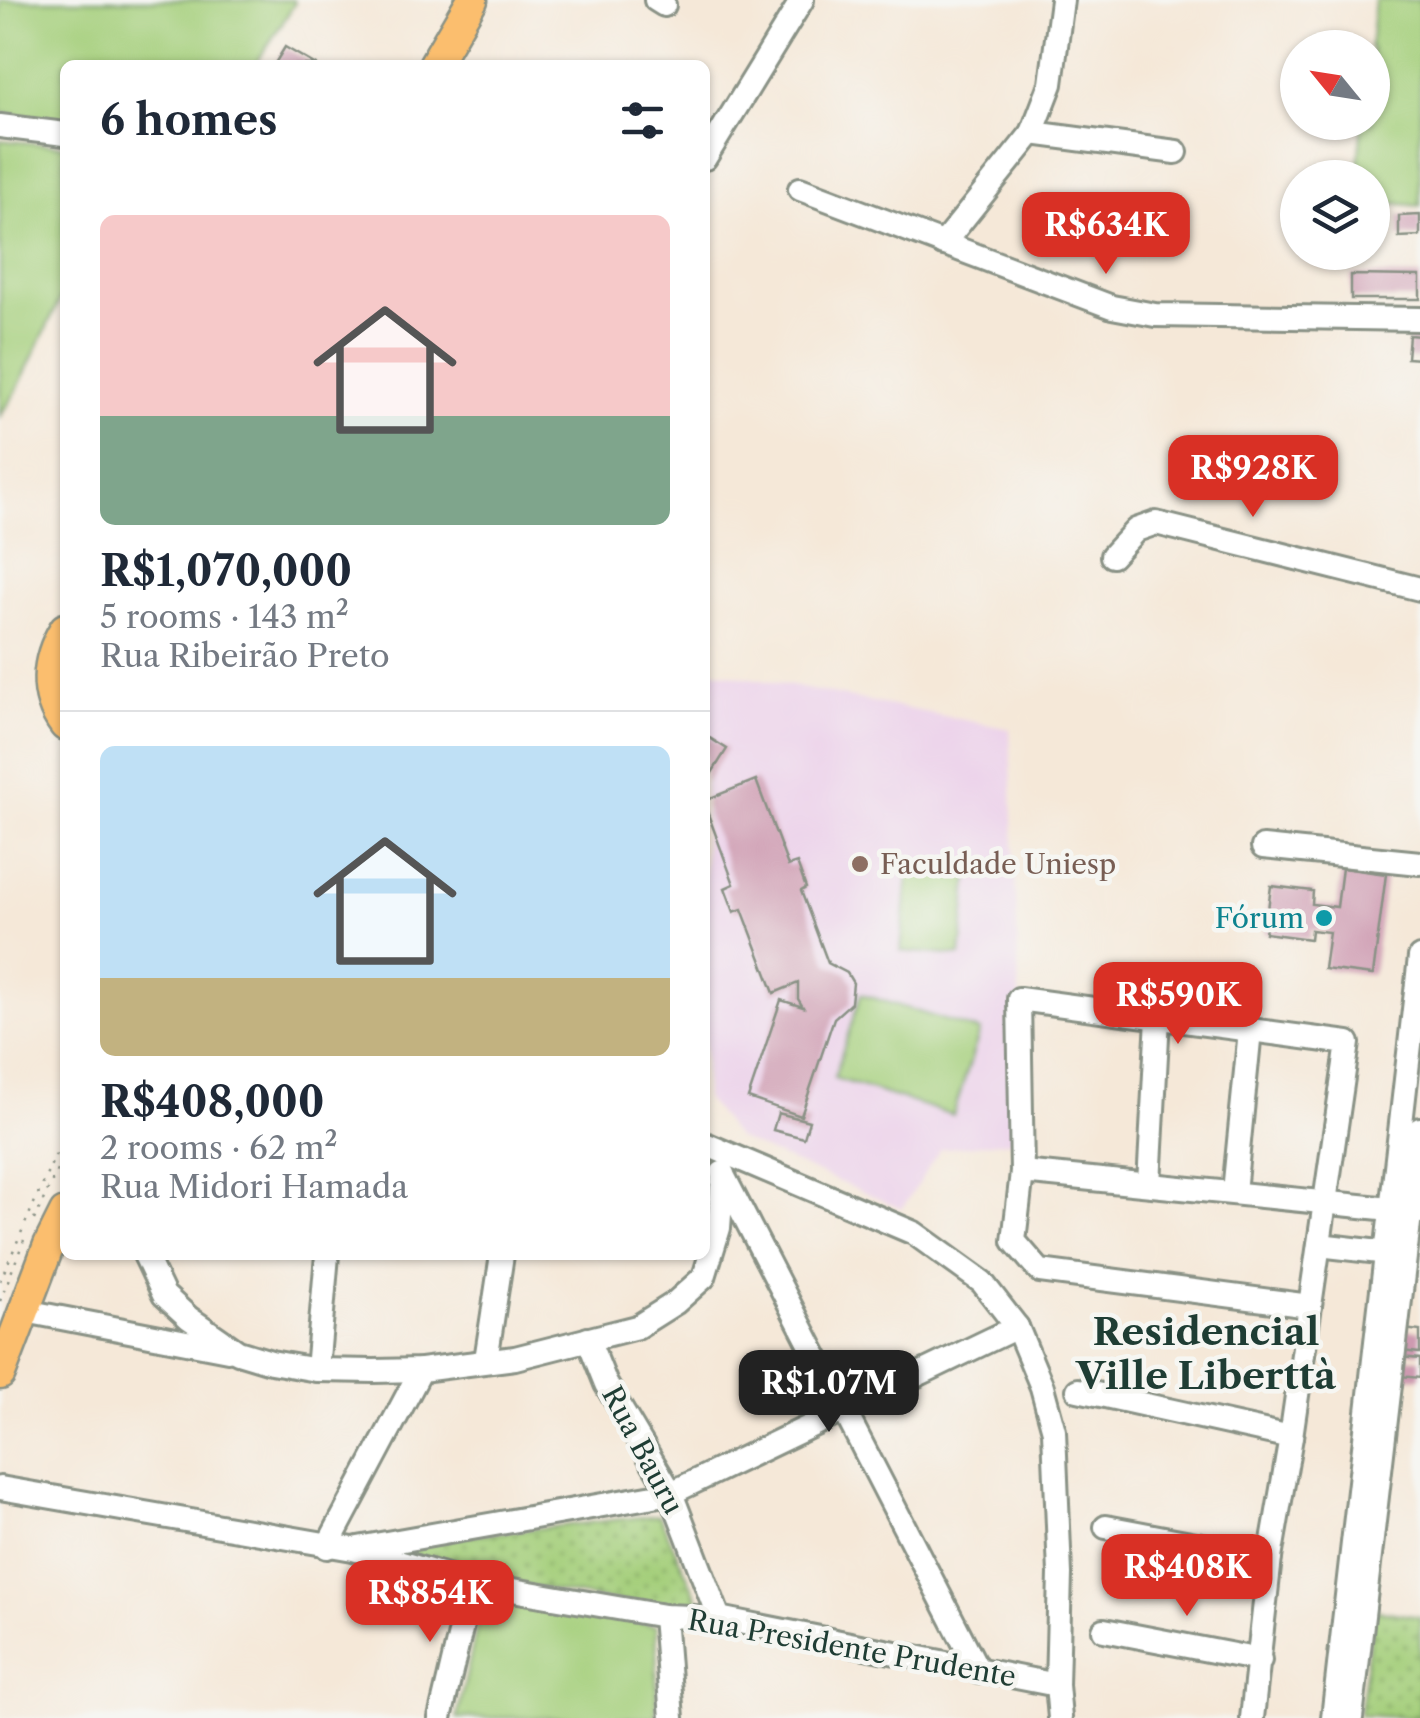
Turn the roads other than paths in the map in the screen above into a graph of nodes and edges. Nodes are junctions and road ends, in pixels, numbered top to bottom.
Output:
1 (472, 0) edge
2 (802, 0) edge
3 (1062, 0) edge
4 (437, 60) edge
5 (0, 126) edge
6 (60, 133) edge
7 (1032, 133) junction
8 (710, 150) edge
9 (1176, 152) dead end
10 (800, 190) dead end
11 (943, 244) junction
12 (1420, 319) edge
13 (1112, 556) dead end
14 (1420, 589) edge
15 (60, 640) edge
16 (60, 715) edge
17 (1263, 847) dead end
18 (1420, 863) edge
19 (1420, 957) edge
20 (1418, 997) edge
21 (1158, 1018) junction
22 (1250, 1030) junction
23 (1420, 1129) edge
24 (710, 1149) edge
25 (710, 1154) edge
26 (1022, 1172) junction
27 (723, 1174) junction
28 (1149, 1184) junction
29 (1234, 1192) junction
30 (1325, 1201) junction
31 (1408, 1212) edge
32 (60, 1225) edge
33 (1319, 1245) junction
34 (1388, 1253) junction
35 (710, 1258) edge
36 (146, 1260) edge
37 (327, 1260) edge
38 (501, 1260) edge
39 (709, 1260) edge
40 (1310, 1306) junction
41 (25, 1311) junction
42 (1017, 1327) junction
43 (588, 1338) junction
44 (238, 1352) junction
45 (486, 1360) junction
46 (318, 1370) junction
47 (421, 1370) junction
48 (0, 1374) edge
49 (1078, 1390) dead end
50 (845, 1408) junction
51 (1376, 1428) junction
52 (1291, 1437) junction
53 (0, 1488) edge
54 (671, 1493) junction
55 (1106, 1527) dead end
56 (327, 1546) junction
57 (352, 1549) junction
58 (1270, 1558) junction
59 (472, 1584) junction
60 (664, 1616) junction
61 (719, 1618) junction
62 (1353, 1621) junction
63 (1104, 1630) dead end
64 (1260, 1660) junction
65 (980, 1672) junction
66 (1057, 1685) junction
67 (440, 1718) edge
68 (672, 1718) edge
69 (1060, 1718) edge
70 (1252, 1718) edge
71 (1333, 1718) edge
72 (1351, 1718) edge

1 - 4 main road
2 - 8 street
3 - 7 street
5 - 6 street
7 - 9 street
7 - 11 street
10 - 11 street
11 - 12 street
13 - 14 street
15 - 16 main road
17 - 18 street
19 - 20 street
20 - 31 street
21 - 22 street
21 - 26 street
21 - 28 street
22 - 29 street
22 - 30 street
23 - 31 street
24 - 42 street
25 - 27 street
26 - 28 street
26 - 40 street
27 - 35 street
27 - 50 street
28 - 29 street
29 - 30 street
30 - 31 street
30 - 33 street
31 - 34 street
31 - 51 street
32 - 41 main road
33 - 34 street
33 - 40 street
34 - 51 street
36 - 44 street
37 - 46 street
38 - 45 street
39 - 43 street
40 - 52 street
41 - 44 street
41 - 48 main road
42 - 50 street
42 - 66 street
43 - 45 street
43 - 54 street, Rua Bauru
44 - 46 street
45 - 47 street
46 - 47 street
47 - 56 street
49 - 52 street
50 - 54 street
50 - 65 street
51 - 62 street
52 - 58 street
53 - 56 street, Rua Presidente Prudente
54 - 57 street
54 - 61 street, Rua Bauru
55 - 58 street
56 - 57 street, Rua Presidente Prudente
57 - 59 street, Rua Presidente Prudente
58 - 64 street
59 - 60 street, Rua Presidente Prudente
59 - 67 street
60 - 61 street, Rua Presidente Prudente
60 - 68 street
61 - 65 street, Rua Presidente Prudente
62 - 71 street
62 - 72 street
63 - 64 street
64 - 70 street
65 - 66 street, Rua Presidente Prudente
66 - 69 street

